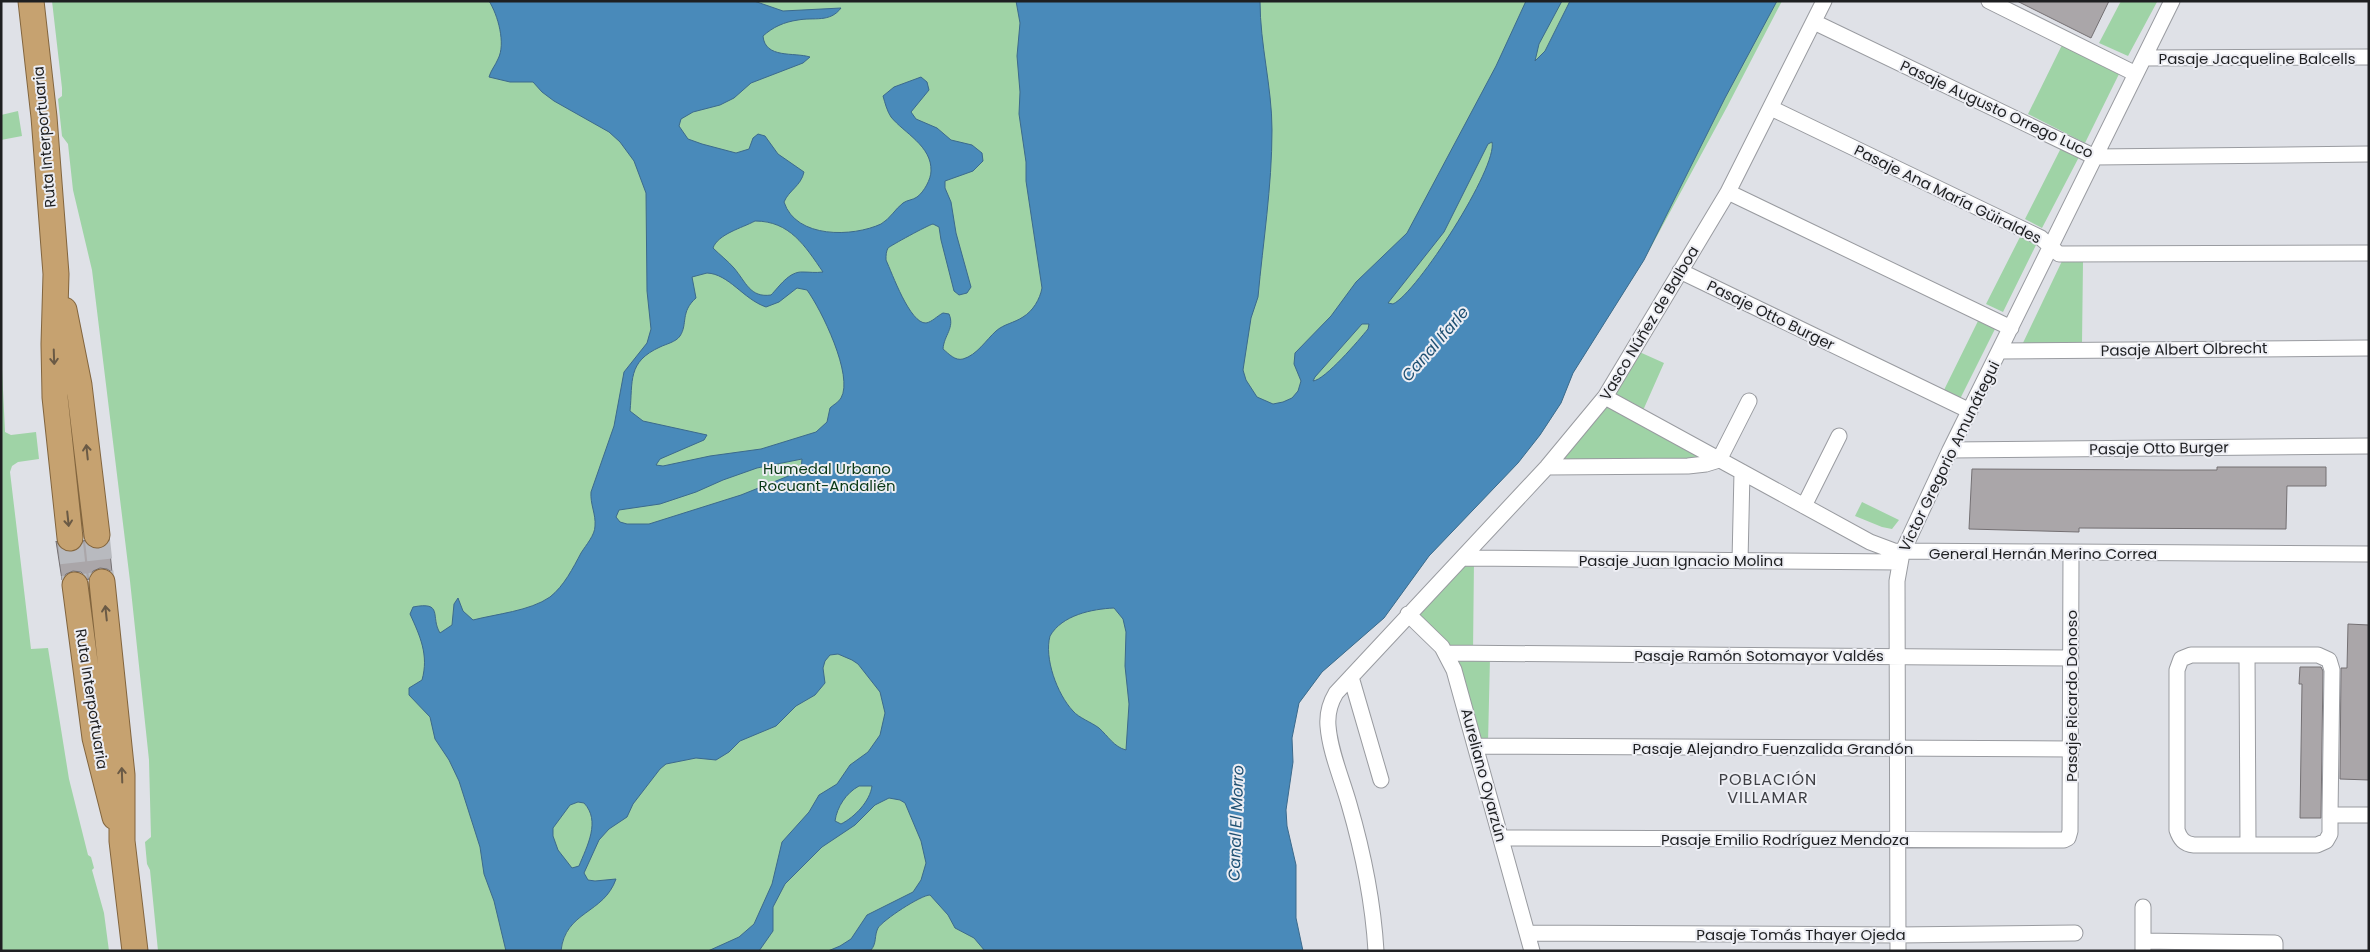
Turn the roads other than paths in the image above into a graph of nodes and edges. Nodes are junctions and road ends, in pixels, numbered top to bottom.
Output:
1 (31, 1) edge
2 (1824, 1) edge
3 (1989, 1) edge
4 (2172, 1) edge
5 (1814, 22) junction
6 (2144, 58) junction
7 (2369, 58) edge
8 (2136, 74) junction
9 (1771, 108) junction
10 (2369, 154) edge
11 (2095, 157) junction
12 (1728, 192) junction
13 (2052, 248) junction
14 (2369, 253) edge
15 (1680, 272) junction
16 (56, 274) junction
17 (2011, 328) junction
18 (2369, 348) edge
19 (2000, 351) junction
20 (1605, 397) junction
21 (1749, 401) dead end
22 (1970, 411) junction
23 (1839, 436) dead end
24 (2369, 446) edge
25 (1950, 450) junction
26 (1719, 460) junction
27 (1547, 467) junction
28 (1742, 472) junction
29 (1804, 506) junction
30 (97, 535) tunnel mouth
31 (70, 538) tunnel mouth
32 (2071, 553) junction
33 (2369, 554) edge
34 (1901, 557) junction
35 (1462, 558) junction
36 (1740, 561) junction
37 (102, 582) tunnel mouth
38 (75, 585) tunnel mouth
39 (1408, 614) junction
40 (1447, 653) junction
41 (2247, 655) junction
42 (1897, 656) junction
43 (2071, 658) junction
44 (1351, 677) junction
45 (1476, 746) junction
46 (1898, 748) junction
47 (2071, 749) junction
48 (1380, 780) dead end
49 (2330, 815) junction
50 (2369, 815) edge
51 (1501, 838) junction
52 (2068, 838) joint
53 (1898, 840) junction
54 (122, 841) junction
55 (2248, 845) junction
56 (2143, 907) dead end
57 (1527, 933) junction
58 (2075, 933) dead end
59 (1898, 935) junction
60 (2143, 946) edge
61 (2275, 947) edge
62 (135, 951) edge
63 (1376, 951) edge
64 (1532, 951) edge
65 (1898, 951) edge

1 - 16 highway, Ruta Interportuaria
2 - 5 street, Vasco Núñez de Balboa
3 - 8 street
4 - 6 street, Víctor Gregorio Amunátegui
5 - 9 street, Vasco Núñez de Balboa
5 - 11 street, Pasaje Augusto Orrego Luco
6 - 7 street, Pasaje Jacqueline Balcells
6 - 8 street, Víctor Gregorio Amunátegui
8 - 11 street, Víctor Gregorio Amunátegui
9 - 12 street, Vasco Núñez de Balboa
9 - 13 street, Pasaje Ana María Güiraldes
10 - 11 street, Pasaje Augusto Orrego Luco
11 - 13 street, Víctor Gregorio Amunátegui
12 - 15 street, Vasco Núñez de Balboa
12 - 17 street
13 - 14 street, Pasaje Ana María Güiraldes
13 - 17 street, Víctor Gregorio Amunátegui
15 - 20 street, Vasco Núñez de Balboa
15 - 22 street, Pasaje Otto Burger
30 -> 16 highway, Ruta Interportuaria
16 -> 31 highway, Ruta Interportuaria
17 - 19 street, Víctor Gregorio Amunátegui
18 - 19 street, Pasaje Albert Olbrecht
19 - 22 street, Víctor Gregorio Amunátegui
20 - 26 street, General Hernán Merino Correa
20 - 27 street, Vasco Núñez de Balboa
21 - 26 street
22 - 25 street, Víctor Gregorio Amunátegui
23 - 29 street
24 - 25 street, Pasaje Otto Burger
25 - 34 street, Víctor Gregorio Amunátegui
26 - 27 street
26 - 28 street, General Hernán Merino Correa
27 - 35 street, Vasco Núñez de Balboa
28 - 29 street, General Hernán Merino Correa
28 - 36 street
29 - 34 street, General Hernán Merino Correa
32 - 33 street, General Hernán Merino Correa
32 - 34 street, General Hernán Merino Correa
32 - 43 street, Pasaje Ricardo Donoso
34 - 36 street, Pasaje Juan Ignacio Molina
34 - 42 street, Víctor Gregorio Amunátegui
35 - 36 street, Pasaje Juan Ignacio Molina
35 - 39 street, Vasco Núñez de Balboa
54 -> 37 highway, Ruta Interportuaria
38 - 54 highway, Ruta Interportuaria
39 - 40 street, Aureliano Oyarzún
39 - 44 street, Vasco Núñez de Balboa
40 - 42 street, Pasaje Ramón Sotomayor Valdés
40 - 45 street, Aureliano Oyarzún
41 - 49 street
41 - 55 street
41 - 55 street
42 - 43 street, Pasaje Ramón Sotomayor Valdés
42 - 46 street, Víctor Gregorio Amunátegui
43 - 47 street, Pasaje Ricardo Donoso
44 - 48 street
44 - 63 street, Vasco Núñez de Balboa
45 - 46 street, Pasaje Alejandro Fuenzalida Grandón
45 - 51 street, Aureliano Oyarzún
46 - 47 street, Pasaje Alejandro Fuenzalida Grandón
46 - 53 street, Víctor Gregorio Amunátegui
47 - 52 street, Pasaje Ricardo Donoso
49 - 50 street
49 - 55 street
51 - 53 street, Pasaje Emilio Rodríguez Mendoza
51 - 57 street, Aureliano Oyarzún
52 - 53 street, Pasaje Emilio Rodríguez Mendoza
53 - 59 street, Víctor Gregorio Amunátegui
54 - 62 highway, Ruta Interportuaria
56 - 60 street
57 - 59 street, Pasaje Tomás Thayer Ojeda
57 - 64 street, Aureliano Oyarzún
58 - 59 street, Pasaje Tomás Thayer Ojeda
59 - 65 street, Víctor Gregorio Amunátegui
60 - 61 street

